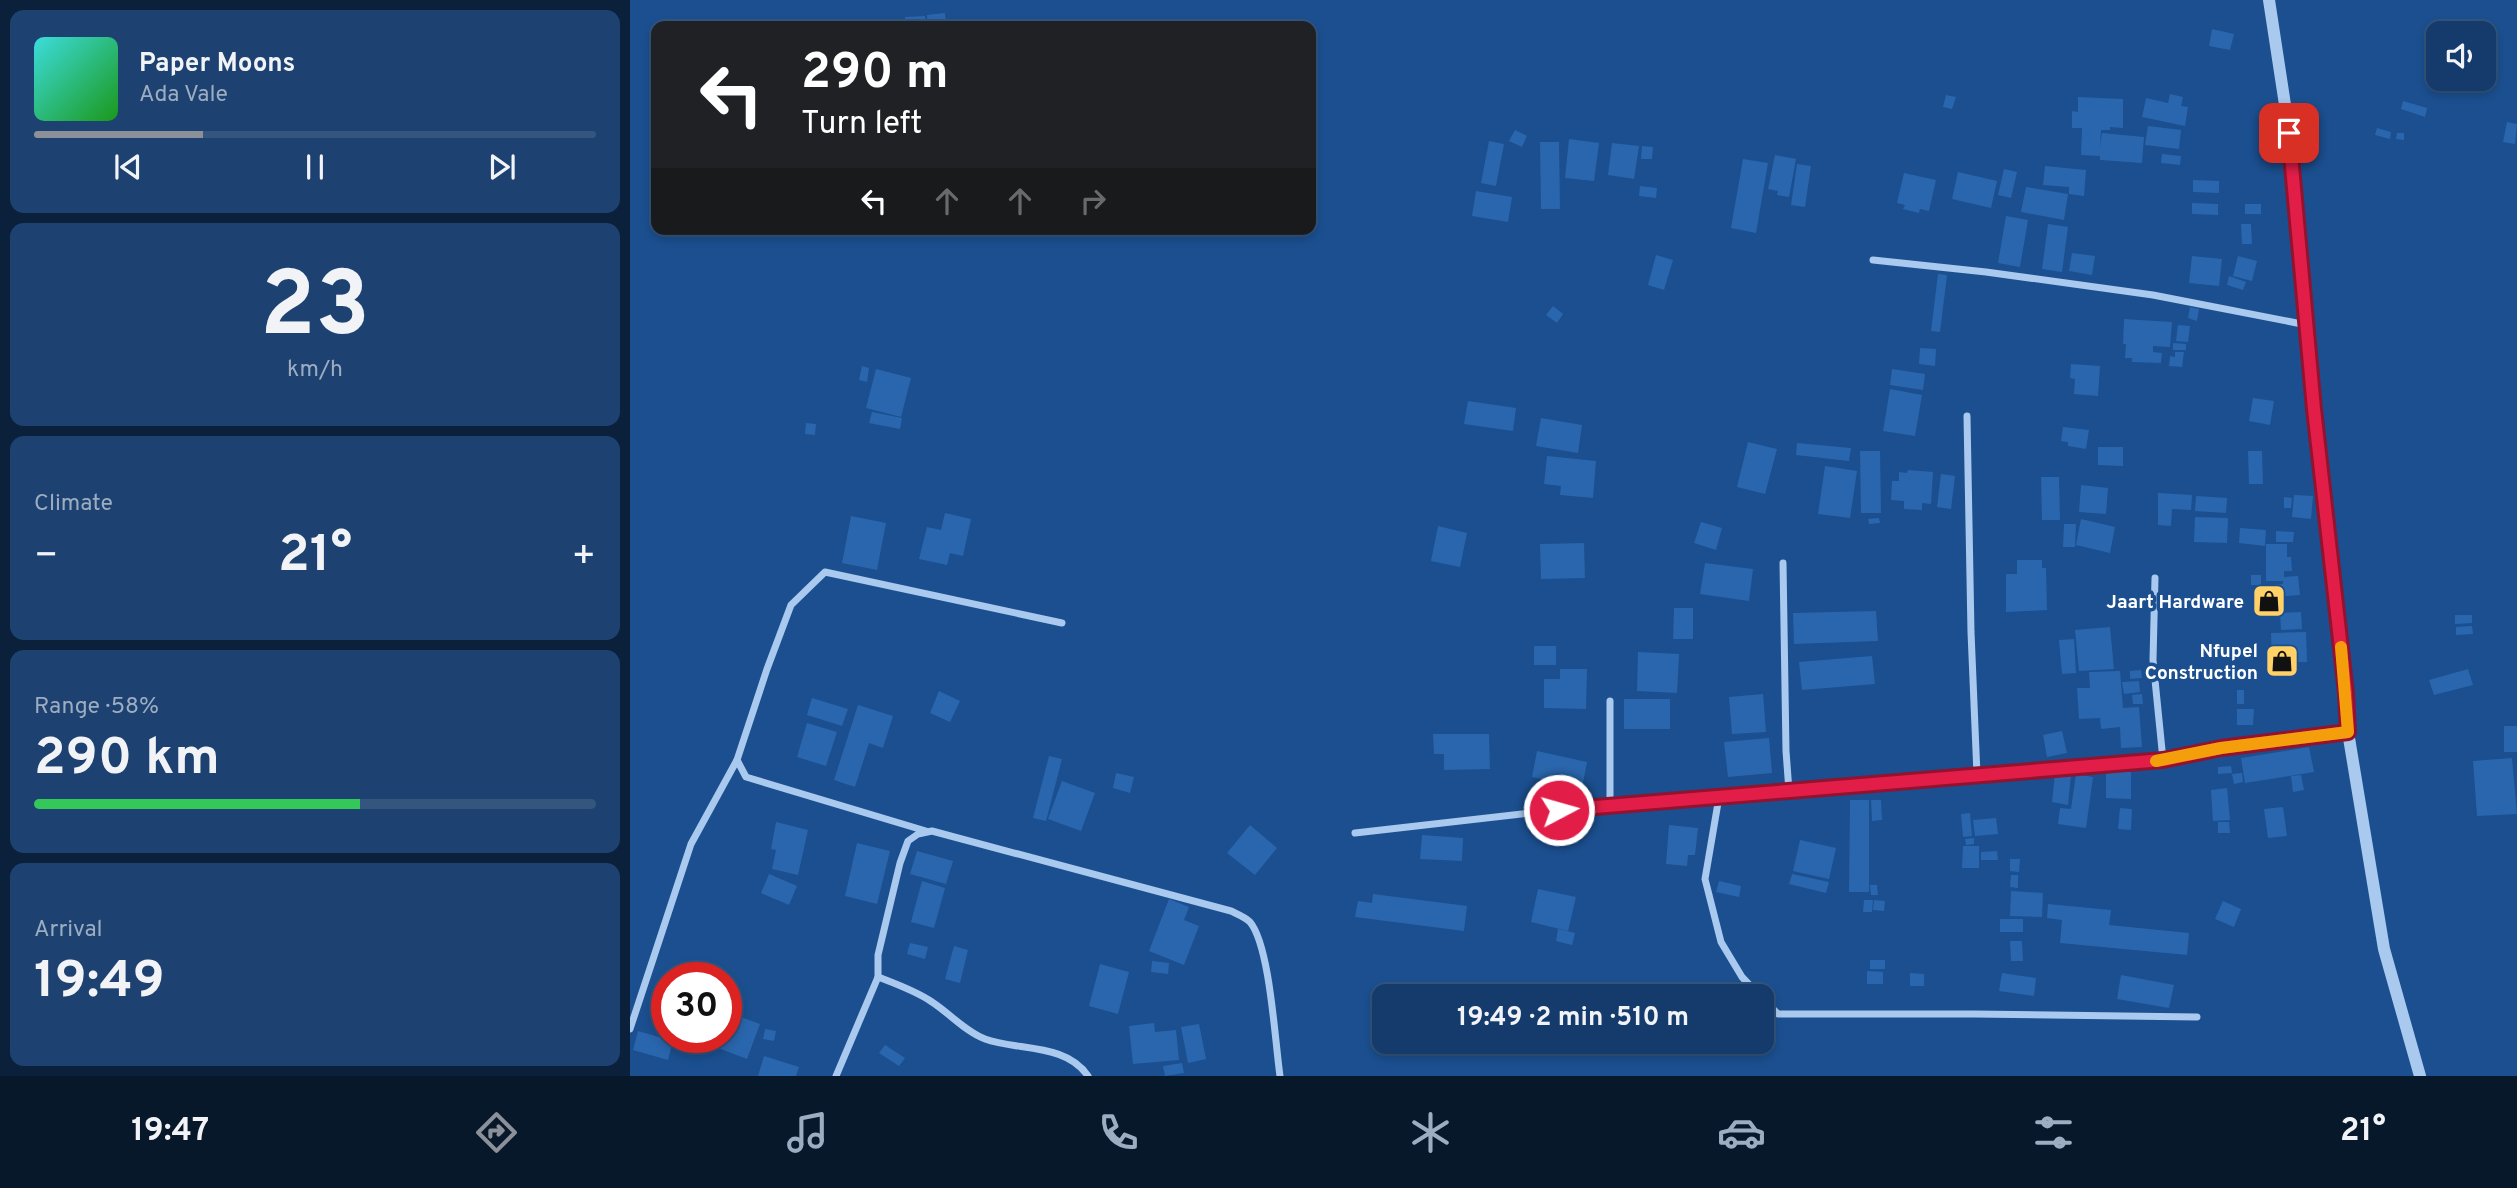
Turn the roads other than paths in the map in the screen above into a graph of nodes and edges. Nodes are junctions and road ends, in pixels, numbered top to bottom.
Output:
1 (2269, 0) edge
2 (1873, 260) dead end
3 (2307, 325) junction
4 (1967, 416) dead end
5 (1783, 563) dead end
6 (2155, 578) dead end
7 (1062, 623) dead end
8 (1611, 701) dead end
9 (2348, 732) junction
10 (737, 760) junction
11 (2163, 760) junction
12 (1978, 775) junction
13 (1789, 790) junction
14 (1719, 797) junction
15 (1610, 804) junction
16 (928, 832) junction
17 (1356, 833) dead end
18 (878, 977) junction
19 (1749, 984) edge
20 (1774, 1010) edge
21 (2197, 1017) dead end
22 (630, 1029) edge
23 (836, 1076) edge
24 (1088, 1076) edge
25 (1280, 1076) edge
26 (2420, 1076) edge

1 - 3 street
2 - 3 street
3 - 9 street
4 - 12 street
5 - 13 street
6 - 11 street
7 - 10 street
8 - 15 street
9 - 11 street
9 - 26 street
10 - 16 street
10 - 22 street
11 - 12 street
12 - 13 street
13 - 14 street
14 - 15 street
14 - 19 street
15 - 17 street
16 - 18 street
16 - 25 street
18 - 23 street
18 - 24 street
20 - 21 street

